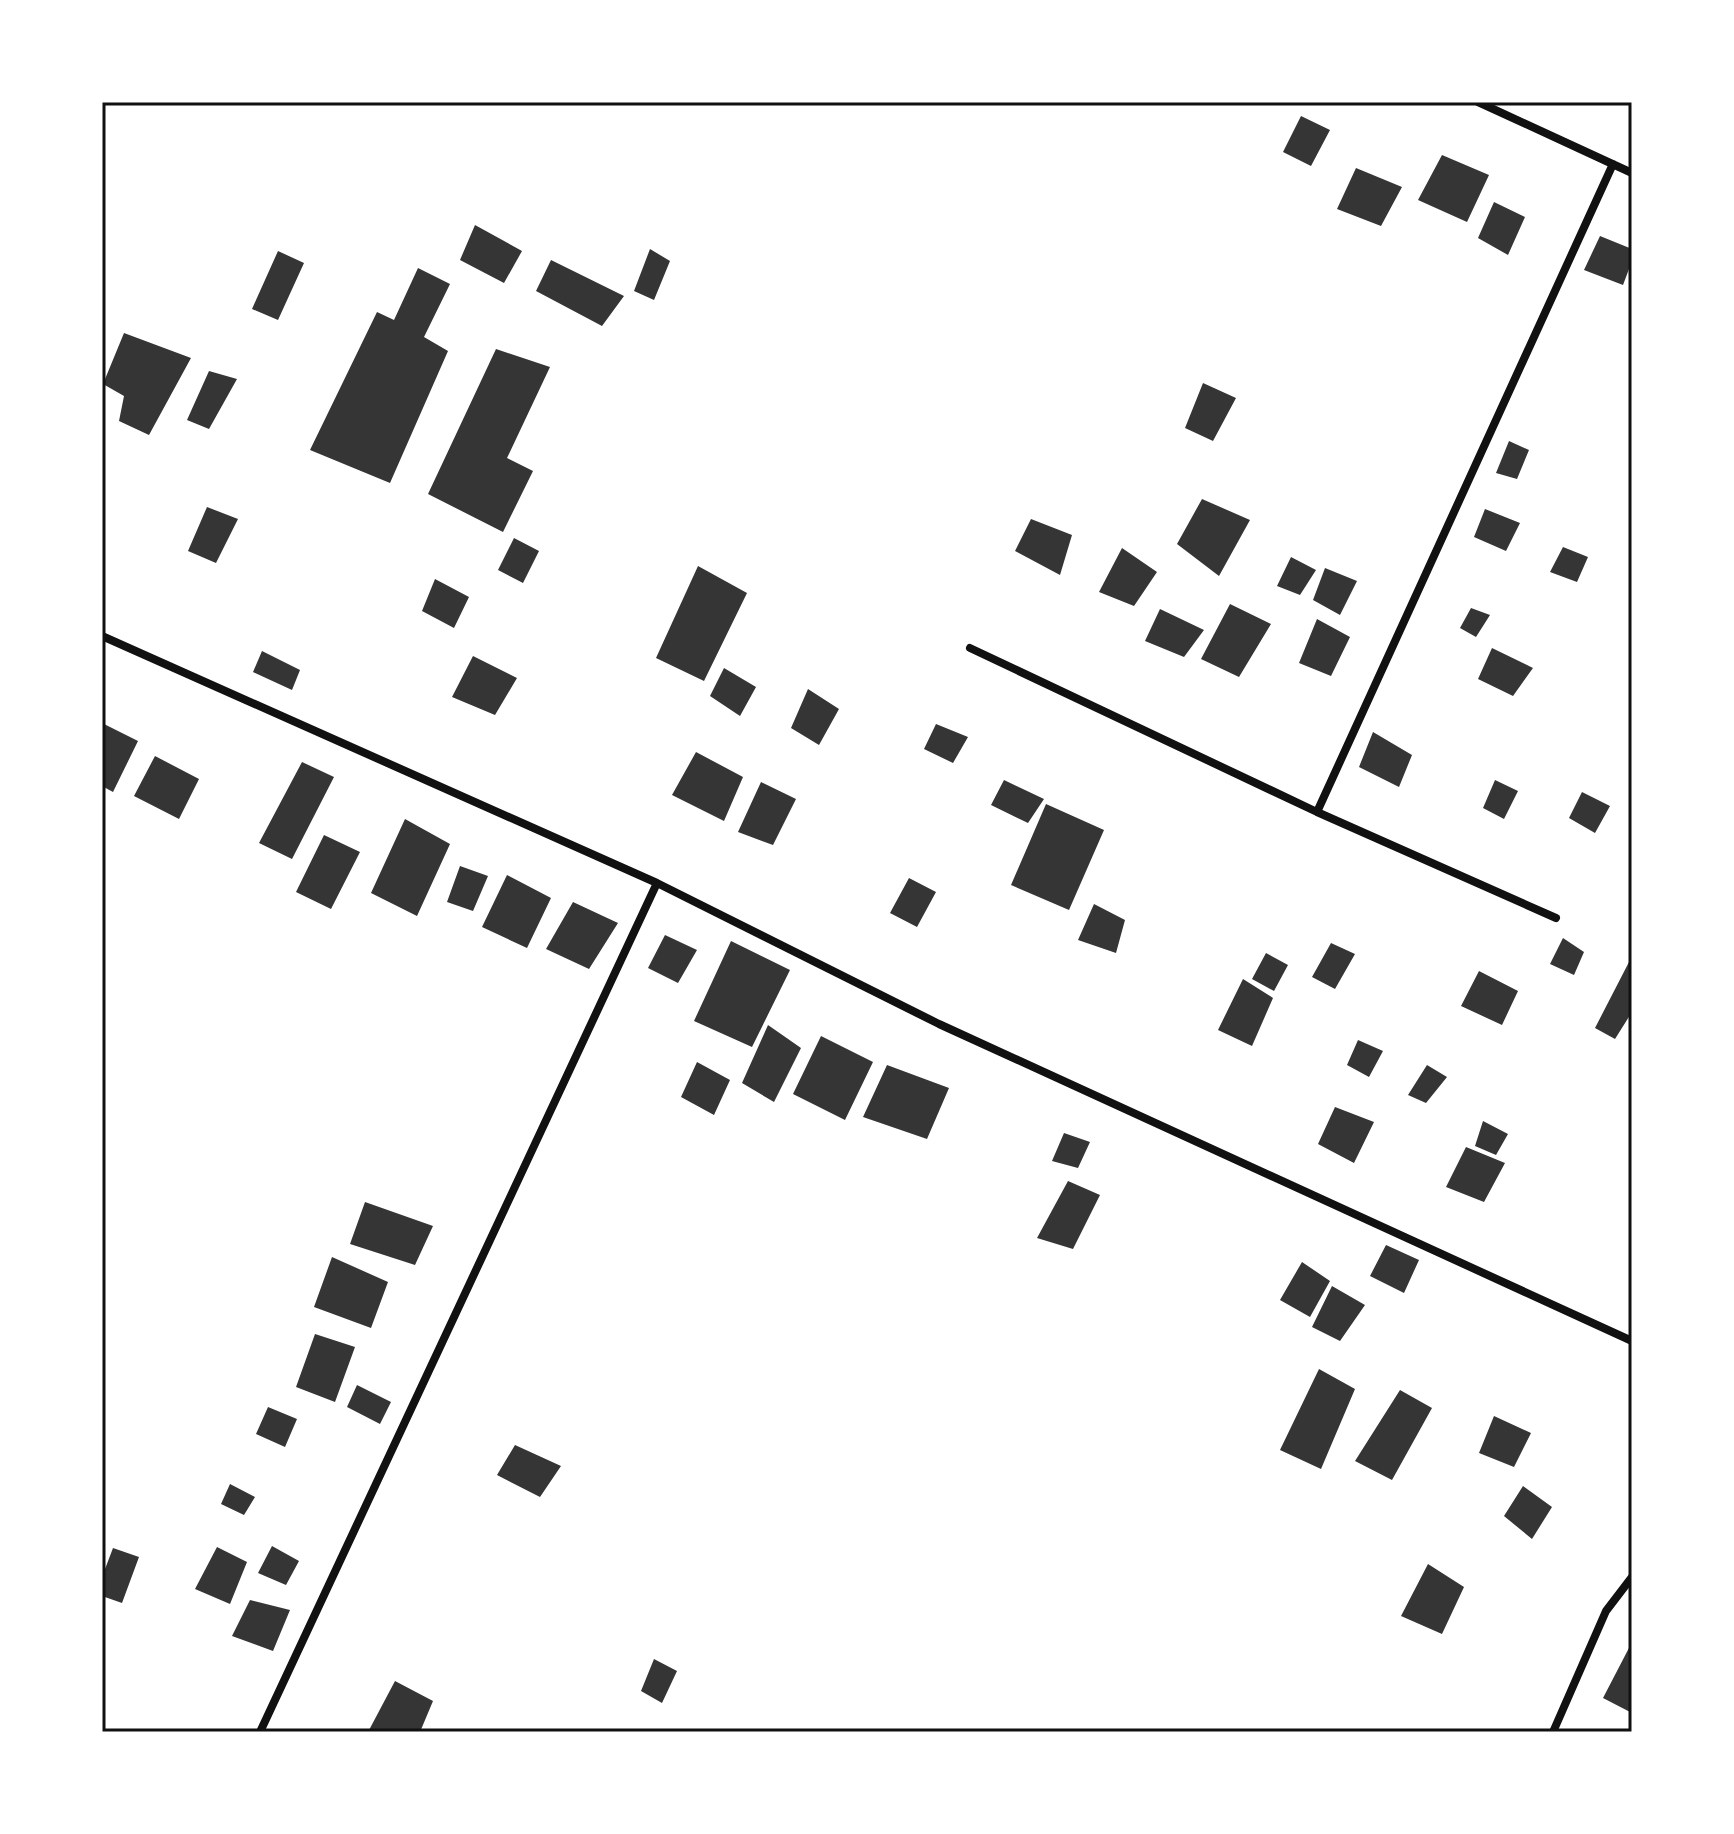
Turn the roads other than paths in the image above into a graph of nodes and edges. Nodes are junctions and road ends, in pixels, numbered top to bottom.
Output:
1 (1478, 102) edge
2 (1613, 164) junction
3 (1632, 173) edge
4 (102, 636) edge
5 (970, 648) dead end
6 (1317, 812) junction
7 (657, 883) junction
8 (1556, 918) dead end
9 (1632, 1341) edge
10 (1632, 1577) edge
11 (260, 1732) edge
12 (1553, 1732) edge

1 - 2 street
2 - 3 street
2 - 6 street
4 - 7 street
5 - 6 street
6 - 8 street
7 - 9 street
7 - 11 street
10 - 12 street

